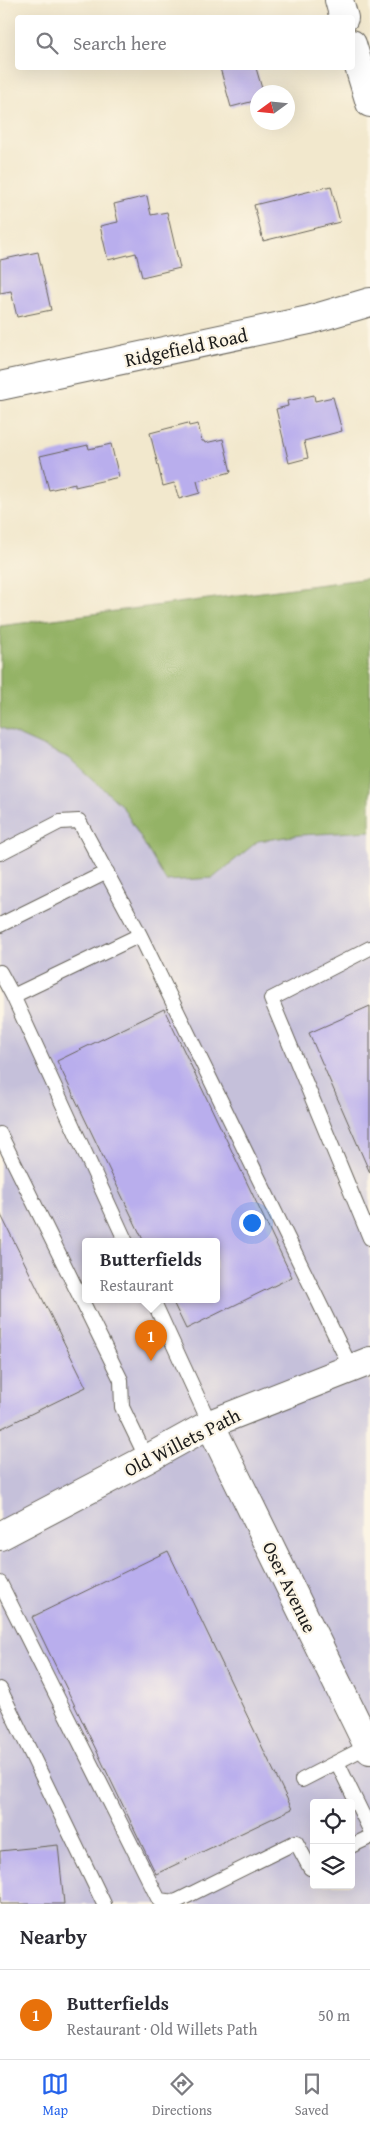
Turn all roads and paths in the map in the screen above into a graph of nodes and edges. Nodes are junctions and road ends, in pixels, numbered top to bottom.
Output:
1 (339, 0) edge
2 (343, 15) edge
3 (355, 54) edge
4 (370, 103) edge
5 (370, 302) edge
6 (0, 386) edge
7 (0, 853) edge
8 (107, 872) junction
9 (0, 925) edge
10 (140, 935) junction
11 (370, 948) edge
12 (0, 972) edge
13 (13, 996) junction
14 (0, 1134) edge
15 (124, 1238) edge
16 (370, 1238) edge
17 (82, 1301) edge
18 (83, 1303) edge
19 (154, 1303) edge
20 (361, 1364) edge
21 (210, 1424) junction
22 (147, 1459) junction
23 (0, 1536) edge
24 (0, 1583) edge
25 (0, 1689) edge
26 (369, 1748) edge
27 (337, 1762) junction
28 (302, 1780) dead end
29 (370, 1830) edge
30 (370, 1837) edge
31 (355, 1844) edge
32 (310, 1868) edge
33 (104, 1904) edge

1 - 2 street
3 - 4 street
5 - 6 street, Ridgefield Road
7 - 8 lane
8 - 9 lane
8 - 10 lane
10 - 13 lane
10 - 20 lane
11 - 16 lane
12 - 13 lane
13 - 15 lane
14 - 17 lane
18 - 22 lane
19 - 21 lane
20 - 21 street, Old Willets Path
21 - 22 street, Old Willets Path
21 - 26 street, Oser Avenue
22 - 23 street, Old Willets Path
24 - 32 lane
25 - 33 lane
26 - 27 lane
27 - 28 lane
27 - 29 lane
30 - 31 lane

